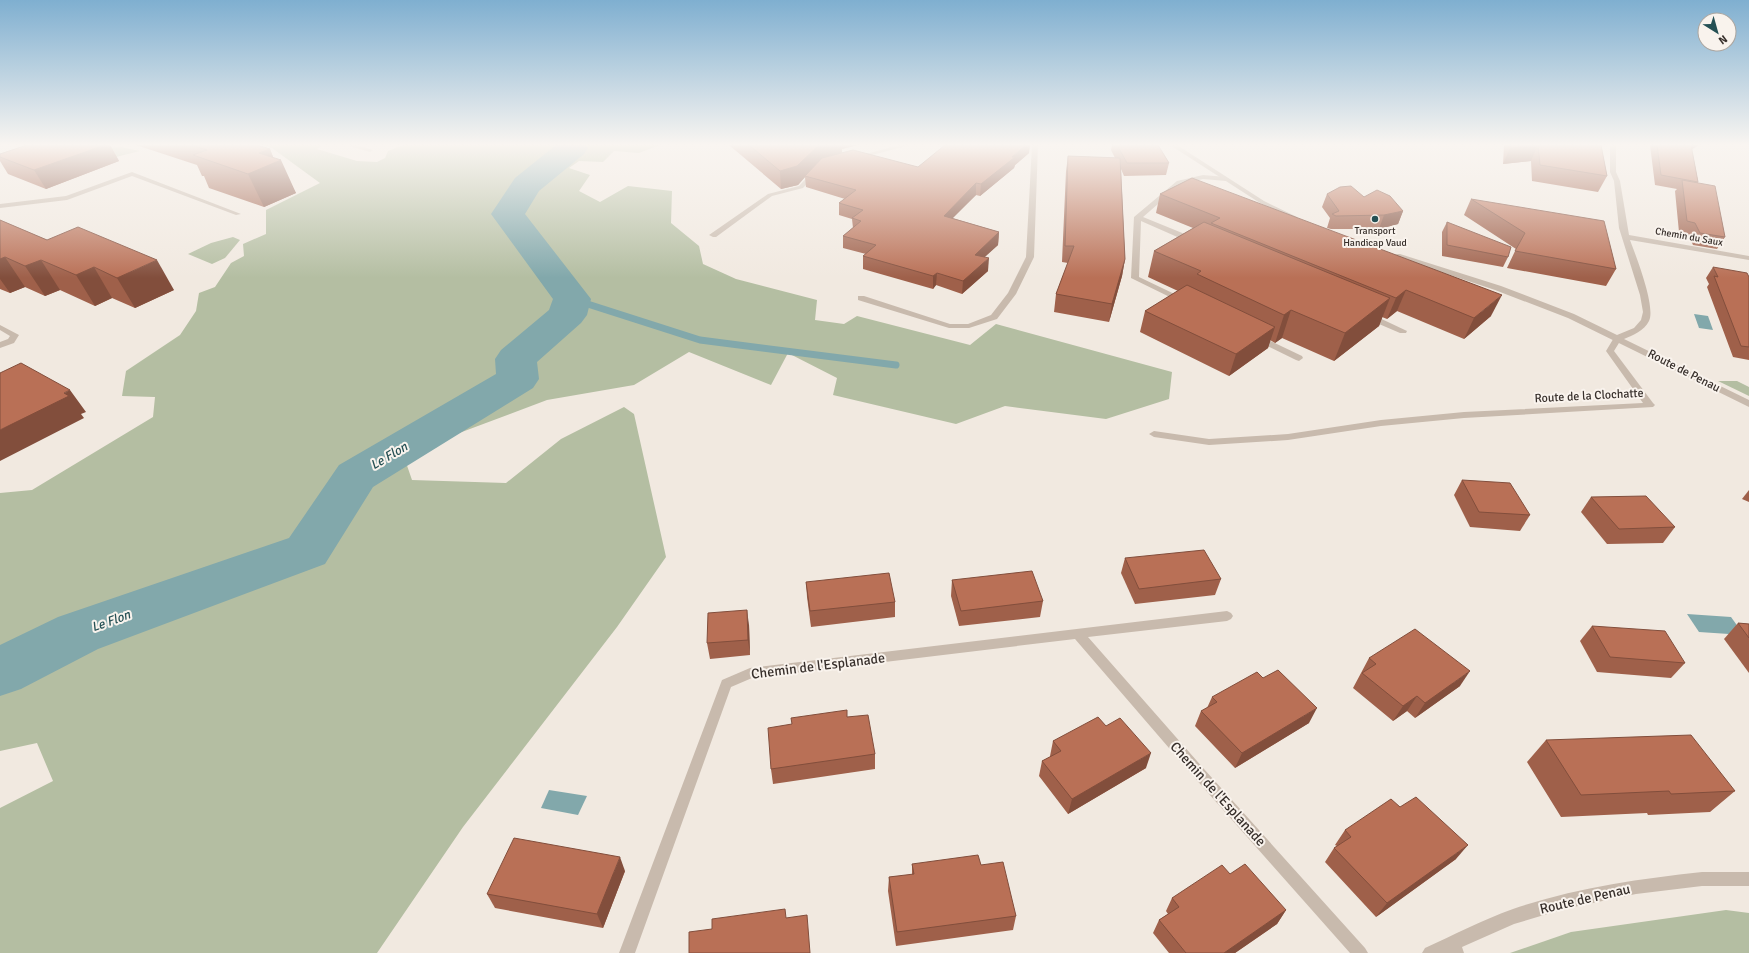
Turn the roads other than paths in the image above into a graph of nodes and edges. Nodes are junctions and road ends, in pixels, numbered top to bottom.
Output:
1 (90, 189) edge
2 (173, 189) edge
3 (791, 189) edge
4 (1033, 189) edge
5 (1170, 189) edge
6 (1242, 189) edge
7 (1618, 189) edge
8 (0, 206) edge
9 (238, 214) dead end
10 (1138, 217) junction
11 (1303, 222) edge
12 (713, 235) dead end
13 (1626, 237) junction
14 (1203, 245) edge
15 (1387, 253) edge
16 (1749, 258) edge
17 (861, 298) dead end
18 (1192, 306) edge
19 (1360, 313) edge
20 (0, 327) edge
21 (1403, 332) dead end
22 (1249, 334) edge
23 (1618, 338) junction
24 (0, 345) edge
25 (1299, 358) dead end
26 (1749, 404) edge
27 (1154, 434) dead end
28 (1226, 616) dead end
29 (1078, 634) junction
30 (1749, 879) edge
31 (1454, 948) edge
32 (627, 953) edge
33 (1360, 953) edge
34 (1430, 953) edge

1 - 8 street
2 - 9 street
3 - 12 street
4 - 17 street
5 - 10 street
6 - 11 street
7 - 13 street
10 - 14 street
10 - 18 street
13 - 16 street, Chemin du Saux
13 - 23 street
15 - 23 street
19 - 21 street
20 - 24 street
22 - 25 street
23 - 26 street, Route de Penau
23 - 27 street, Route de la Clochatte
28 - 29 street, Chemin de l'Esplanade
29 - 32 street, Chemin de l'Esplanade
29 - 33 street, Chemin de l'Esplanade
30 - 31 street, Route de Penau
31 - 34 street, Route de Penau

